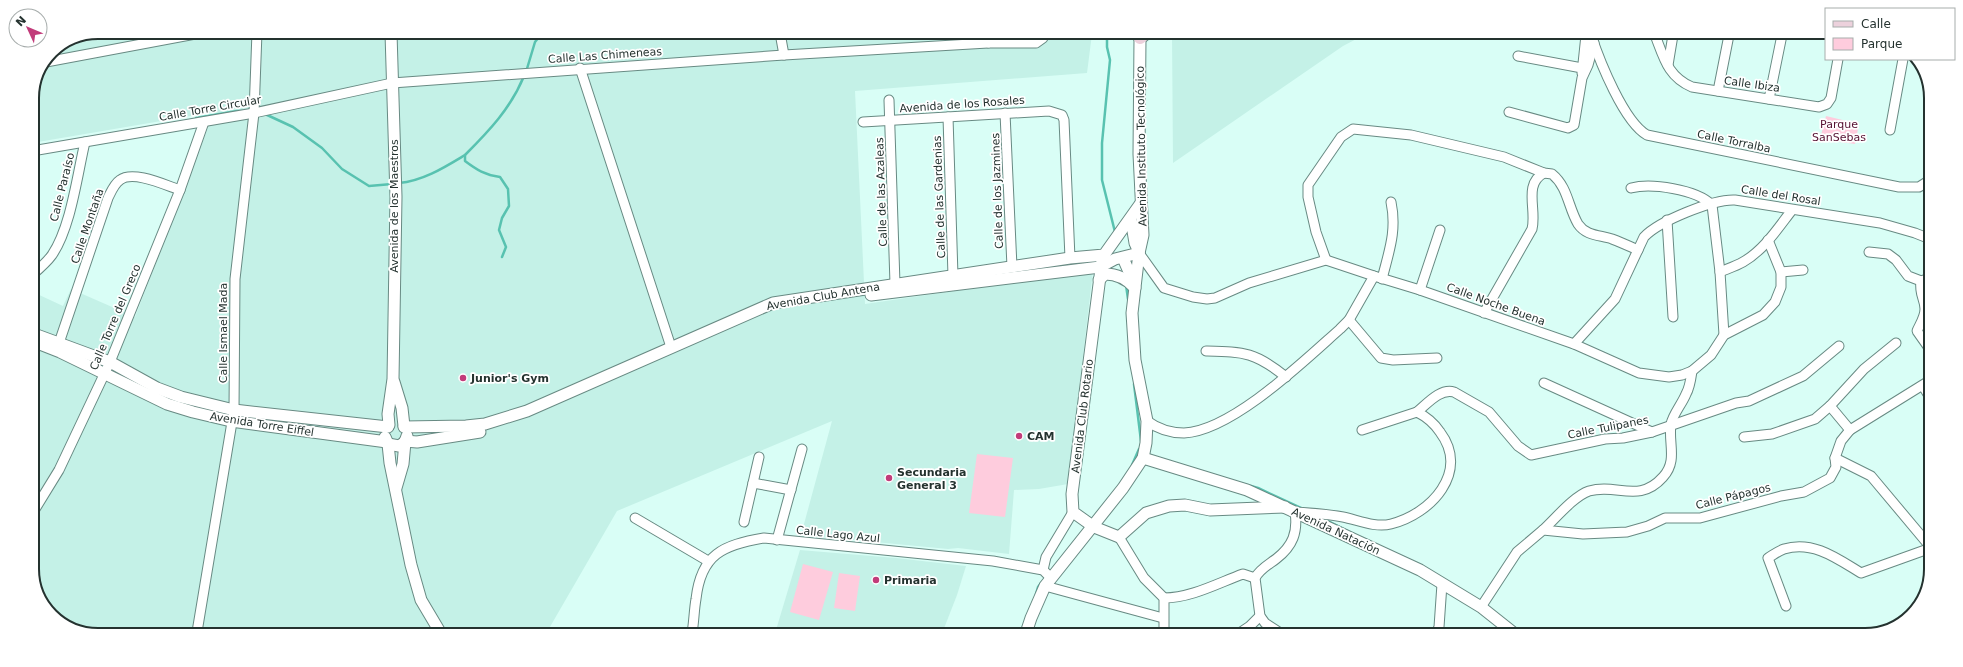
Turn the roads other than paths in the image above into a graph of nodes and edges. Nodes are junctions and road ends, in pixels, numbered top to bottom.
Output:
1 (169, 39) edge
2 (257, 39) edge
3 (391, 39) edge
4 (781, 39) edge
5 (998, 39) edge
6 (1042, 39) edge
7 (1141, 39) edge
8 (1586, 39) edge
9 (1592, 39) edge
10 (1657, 39) edge
11 (1672, 39) edge
12 (1728, 39) edge
13 (1781, 39) edge
14 (988, 43) junction
15 (784, 55) junction
16 (1518, 56) dead end
17 (1838, 60) edge
18 (1903, 60) edge
19 (52, 61) edge
20 (1668, 65) junction
21 (580, 68) junction
22 (1582, 68) junction
23 (1582, 78) junction
24 (392, 83) junction
25 (1718, 91) junction
26 (1769, 98) junction
27 (890, 100) dead end
28 (1509, 112) dead end
29 (254, 113) junction
30 (1005, 113) junction
31 (948, 117) junction
32 (891, 120) junction
33 (204, 122) junction
34 (863, 122) dead end
35 (1890, 130) dead end
36 (85, 142) junction
37 (39, 150) edge
38 (1544, 173) junction
39 (1924, 184) edge
40 (1631, 188) dead end
41 (180, 190) junction
42 (1391, 202) dead end
43 (1141, 203) junction
44 (1712, 205) junction
45 (1792, 210) junction
46 (1131, 218) junction
47 (1667, 220) junction
48 (1440, 230) dead end
49 (1924, 237) edge
50 (1768, 240) junction
51 (1638, 250) junction
52 (1869, 252) dead end
53 (1139, 253) junction
54 (1104, 255) junction
55 (1070, 258) junction
56 (1119, 258) junction
57 (1326, 260) junction
58 (39, 267) edge
59 (1012, 267) junction
60 (1100, 267) junction
61 (1803, 270) dead end
62 (1720, 272) junction
63 (1781, 272) junction
64 (954, 276) junction
65 (1378, 278) junction
66 (1099, 280) junction
67 (1924, 280) edge
68 (1924, 282) edge
69 (895, 284) junction
70 (1132, 284) junction
71 (1420, 290) junction
72 (1924, 305) edge
73 (1484, 313) junction
74 (1924, 313) edge
75 (1673, 317) dead end
76 (1349, 320) junction
77 (1724, 335) junction
78 (39, 336) edge
79 (1924, 341) edge
80 (60, 343) junction
81 (1896, 343) dead end
82 (39, 344) edge
83 (1574, 344) junction
84 (1839, 346) dead end
85 (671, 347) junction
86 (1206, 351) dead end
87 (1437, 358) dead end
88 (110, 362) junction
89 (1692, 371) junction
90 (104, 373) junction
91 (1286, 377) junction
92 (393, 379) junction
93 (1544, 384) dead end
94 (1924, 384) edge
95 (1830, 406) junction
96 (234, 410) junction
97 (1417, 412) junction
98 (1147, 421) junction
99 (231, 422) junction
100 (1671, 424) junction
101 (388, 426) junction
102 (404, 426) junction
103 (1362, 430) dead end
104 (1850, 430) junction
105 (1652, 432) junction
106 (1744, 437) dead end
107 (405, 442) junction
108 (388, 443) junction
109 (802, 448) dead end
110 (759, 457) dead end
111 (1143, 458) junction
112 (1835, 458) junction
113 (753, 483) junction
114 (396, 488) junction
115 (791, 490) junction
116 (39, 503) edge
117 (1290, 509) junction
118 (1073, 512) junction
119 (635, 518) dead end
120 (744, 522) dead end
121 (1094, 527) junction
122 (1543, 530) junction
123 (1119, 537) junction
124 (1924, 539) edge
125 (777, 540) junction
126 (1924, 550) edge
127 (708, 561) junction
128 (1043, 570) junction
129 (1255, 578) junction
130 (1048, 582) junction
131 (1442, 584) junction
132 (1164, 598) junction
133 (1786, 606) dead end
134 (1481, 607) junction
135 (1260, 616) junction
136 (1163, 618) junction
137 (198, 628) edge
138 (438, 628) edge
139 (693, 628) edge
140 (1028, 628) edge
141 (1164, 628) edge
142 (1247, 628) edge
143 (1273, 628) edge
144 (1439, 628) edge
145 (1507, 628) edge

1 - 19 street
2 - 29 street, Calle Ismael Mada
3 - 24 street, Avenida de los Maestros
4 - 15 street
5 - 14 street, Calle Las Chimeneas
6 - 14 street, Calle Las Chimeneas
7 - 43 street, Avenida Instituto Tecnológico
8 - 22 street
9 - 23 street
9 - 39 street, Calle Torralba
10 - 20 street, Calle Ibiza
11 - 20 street
12 - 25 street
13 - 26 street
14 - 15 street, Calle Las Chimeneas
15 - 21 street, Calle Las Chimeneas
16 - 22 street
17 - 26 street, Calle Ibiza
18 - 35 street
20 - 25 street, Calle Ibiza
21 - 24 street, Calle Las Chimeneas
21 - 85 street
22 - 23 street
23 - 28 street
24 - 29 street, Calle Torre Circular
24 - 92 street, Avenida de los Maestros
25 - 26 street, Calle Ibiza
27 - 32 street, Calle de las Azaleas
29 - 33 street, Calle Torre Circular
29 - 96 street, Calle Ismael Mada
30 - 31 street, Avenida de los Rosales
30 - 55 street, Avenida de los Rosales
30 - 59 street, Calle de los Jazmines
31 - 32 street, Avenida de los Rosales
31 - 64 street, Calle de las Gardenias
32 - 34 street, Avenida de los Rosales
32 - 69 street, Calle de las Azaleas
33 - 36 street, Calle Torre Circular
33 - 41 street, Calle Torre del Greco
36 - 37 street, Calle Torre Circular
36 - 58 street, Calle Paraíso
38 - 51 street
38 - 57 street
38 - 73 street
40 - 44 street
41 - 80 street, Calle Montaña
41 - 88 street, Calle Torre del Greco
42 - 65 street
43 - 46 street
43 - 53 street, Avenida Instituto Tecnológico
44 - 45 street, Calle del Rosal
44 - 47 street, Calle del Rosal
44 - 62 street
45 - 49 street, Calle del Rosal
45 - 50 street
46 - 53 street
46 - 54 street
47 - 51 street, Calle del Rosal
47 - 75 street
48 - 71 street
50 - 62 street
50 - 63 street, Calle Noche Buena
51 - 83 street, Calle del Rosal
52 - 67 street
53 - 56 street, Avenida Club Antena
53 - 57 street
53 - 70 street, Avenida Instituto Tecnológico
54 - 55 street, Avenida Club Antena
54 - 56 street
54 - 60 street, Avenida Club Rotario
55 - 59 street, Avenida Club Antena
56 - 60 street, Avenida Club Antena
56 - 70 street
57 - 65 street, Calle Noche Buena
59 - 64 street, Avenida Club Antena
60 - 66 street, Avenida Club Rotario
60 - 107 street, Avenida Club Antena
61 - 63 street
62 - 77 street
63 - 77 street, Calle Noche Buena
64 - 69 street, Avenida Club Antena
65 - 71 street, Calle Noche Buena
65 - 76 street
66 - 70 street
66 - 118 street, Avenida Club Rotario
68 - 72 street
69 - 85 street, Avenida Club Antena
70 - 98 street
71 - 73 street, Calle Noche Buena
73 - 83 street, Calle Noche Buena
74 - 79 street
76 - 87 street
76 - 91 street
77 - 89 street, Calle Noche Buena
78 - 80 street, Avenida Torre Eiffel
80 - 88 street, Avenida Torre Eiffel
81 - 95 street
82 - 90 street, Avenida Torre Eiffel
83 - 89 street, Calle Noche Buena
84 - 100 street, Calle Tulipanes
85 - 102 street, Avenida Club Antena
86 - 91 street
88 - 90 street, Calle Torre del Greco
88 - 96 street, Avenida Torre Eiffel
89 - 100 street
90 - 99 street, Avenida Torre Eiffel
90 - 116 street, Calle Torre del Greco
91 - 98 street
92 - 101 street, Avenida de los Maestros
92 - 102 street, Avenida de los Maestros
93 - 105 street
94 - 104 street, Calle Pápagos
95 - 104 street
95 - 106 street
96 - 99 street, Calle Ismael Mada
96 - 101 street, Avenida Torre Eiffel
97 - 103 street, Calle Tulipanes
97 - 105 street, Calle Tulipanes
97 - 117 street
98 - 111 street
99 - 108 street, Avenida Torre Eiffel
99 - 137 street, Calle Ismael Mada
100 - 105 street, Calle Tulipanes
100 - 122 street
101 - 102 street
101 - 108 street
102 - 107 street
104 - 112 street, Calle Pápagos
107 - 108 street
107 - 114 street
108 - 114 street
109 - 115 street
110 - 113 street
111 - 117 street, Avenida Natación
111 - 121 street
112 - 122 street, Calle Pápagos
112 - 124 street
113 - 115 street
113 - 120 street
114 - 138 street
115 - 125 street
117 - 123 street
117 - 129 street
117 - 131 street, Avenida Natación
118 - 121 street
118 - 128 street
119 - 127 street
121 - 123 street
121 - 130 street
122 - 134 street
123 - 132 street
125 - 127 street, Calle Lago Azul
125 - 128 street, Calle Lago Azul
126 - 133 street
127 - 139 street
128 - 130 street
129 - 132 street
129 - 135 street
130 - 136 street
130 - 140 street
131 - 134 street, Avenida Natación
131 - 144 street
132 - 136 street
134 - 145 street, Avenida Natación
135 - 142 street
135 - 143 street
136 - 141 street

